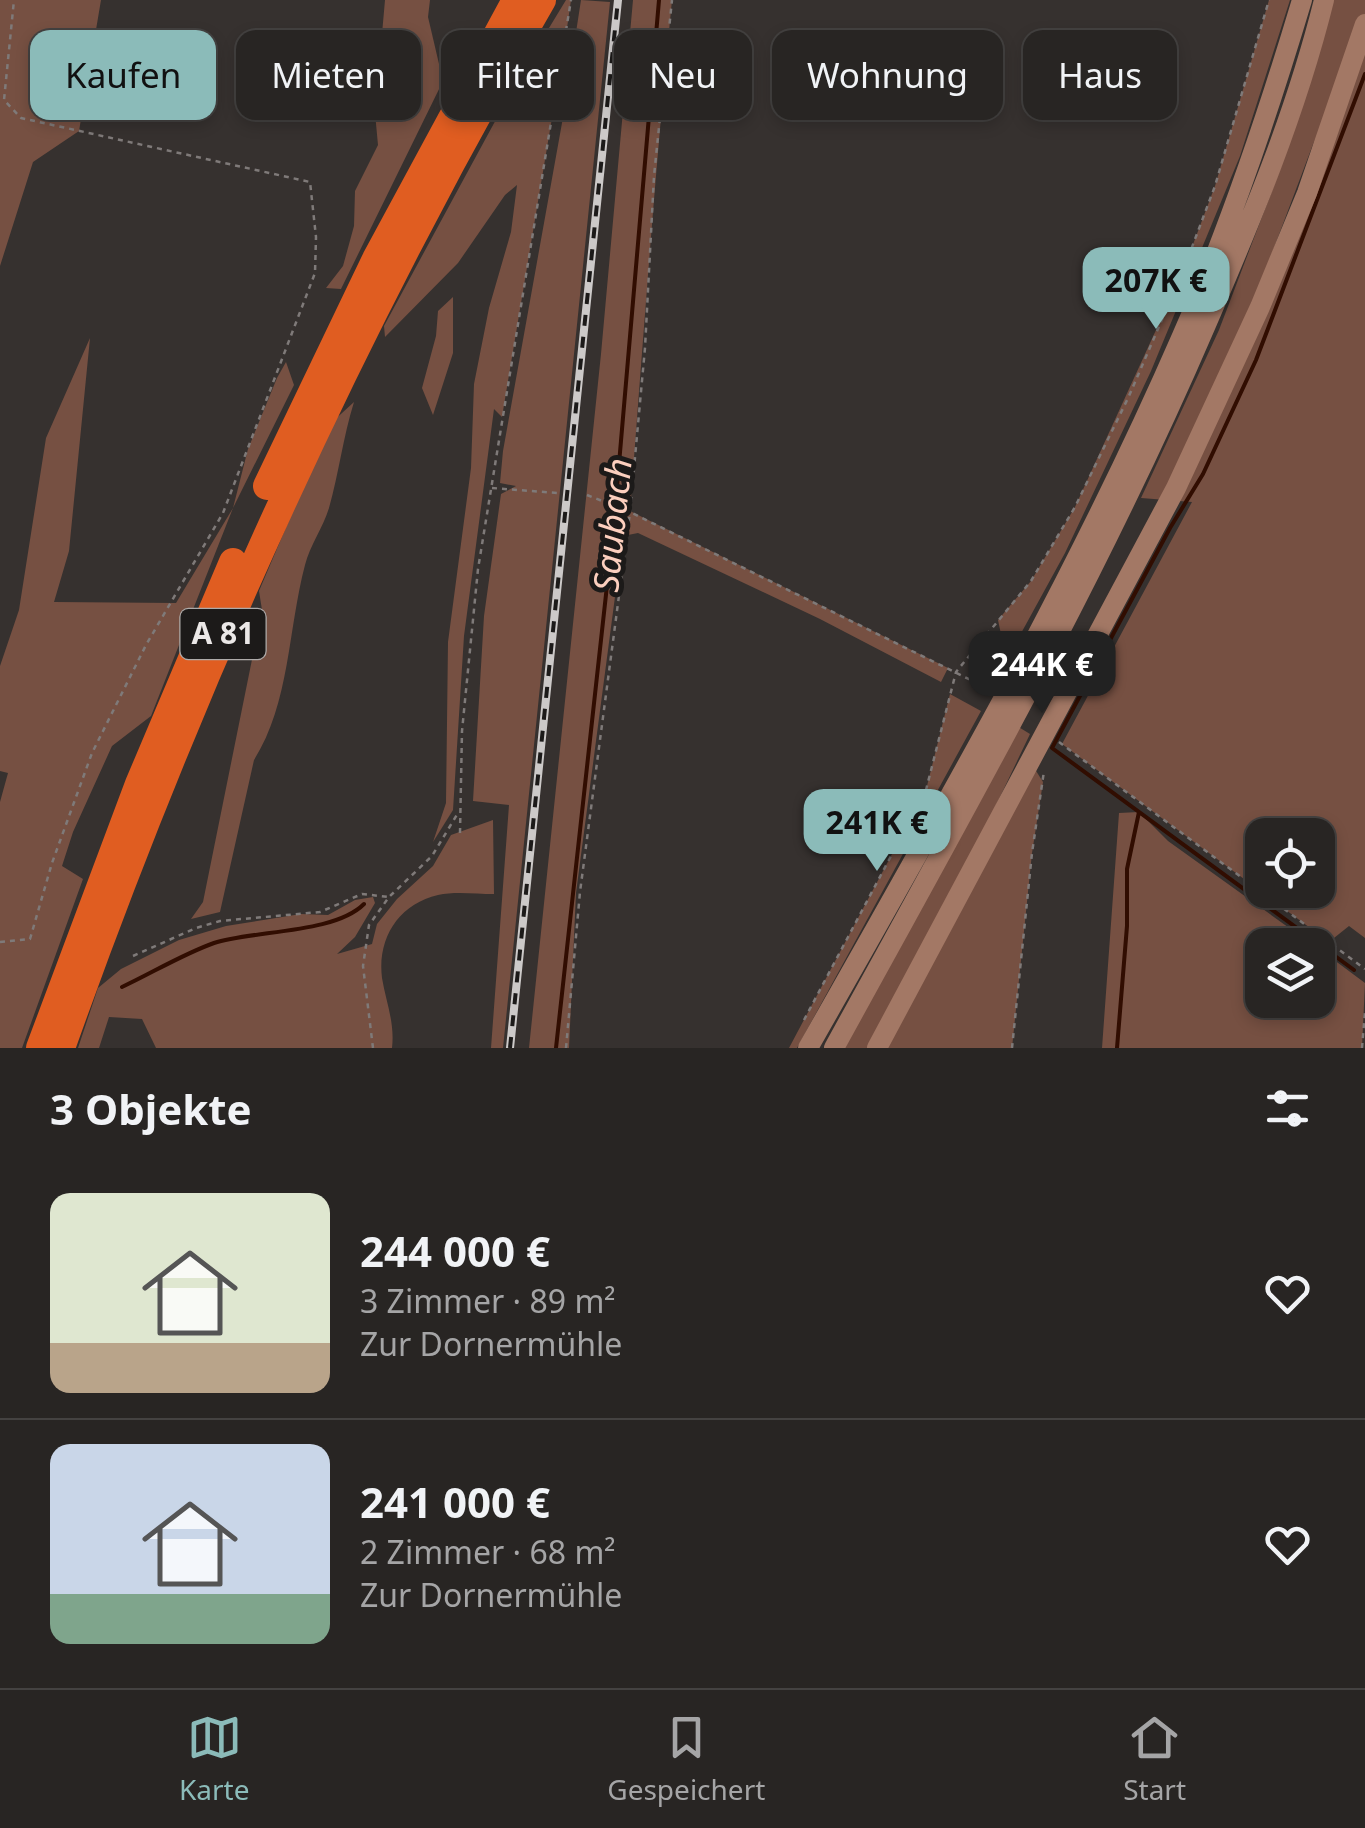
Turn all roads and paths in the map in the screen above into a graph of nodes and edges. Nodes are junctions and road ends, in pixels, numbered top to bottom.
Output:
1 (14, 0) edge
2 (516, 0) edge
3 (542, 0) edge
4 (571, 0) edge
5 (672, 0) edge
6 (1269, 0) edge
7 (1302, 0) edge
8 (1324, 0) edge
9 (1365, 24) edge
10 (438, 164) junction
11 (490, 488) junction
12 (558, 494) dead end
13 (587, 495) dead end
14 (630, 512) junction
15 (956, 672) junction
16 (1028, 672) junction
17 (980, 684) dead end
18 (998, 728) junction
19 (1054, 738) junction
20 (460, 811) junction
21 (460, 833) dead end
22 (389, 897) junction
23 (0, 942) edge
24 (133, 956) dead end
25 (1365, 969) edge
26 (1365, 1010) edge
27 (803, 1040) edge
28 (40, 1048) edge
29 (61, 1048) edge
30 (374, 1048) edge
31 (566, 1048) edge
32 (834, 1048) edge
33 (877, 1048) edge
34 (1012, 1048) edge
35 (1362, 1048) edge

1 - 23 path
2 - 10 highway, A 81
3 - 10 highway, A 81
4 - 11 path
5 - 14 path
6 - 15 path
7 - 16 main road
8 - 16 main road
9 - 19 main road
10 - 28 highway, A 81
10 - 29 highway, A 81
11 - 12 path
11 - 20 path
13 - 14 path
14 - 15 path
14 - 31 path
15 - 17 path
15 - 27 path
16 - 18 main road
18 - 27 main road
18 - 32 main road
19 - 25 path
19 - 33 main road
19 - 34 path
20 - 21 path
20 - 22 path
22 - 24 path
22 - 30 path
26 - 35 path

